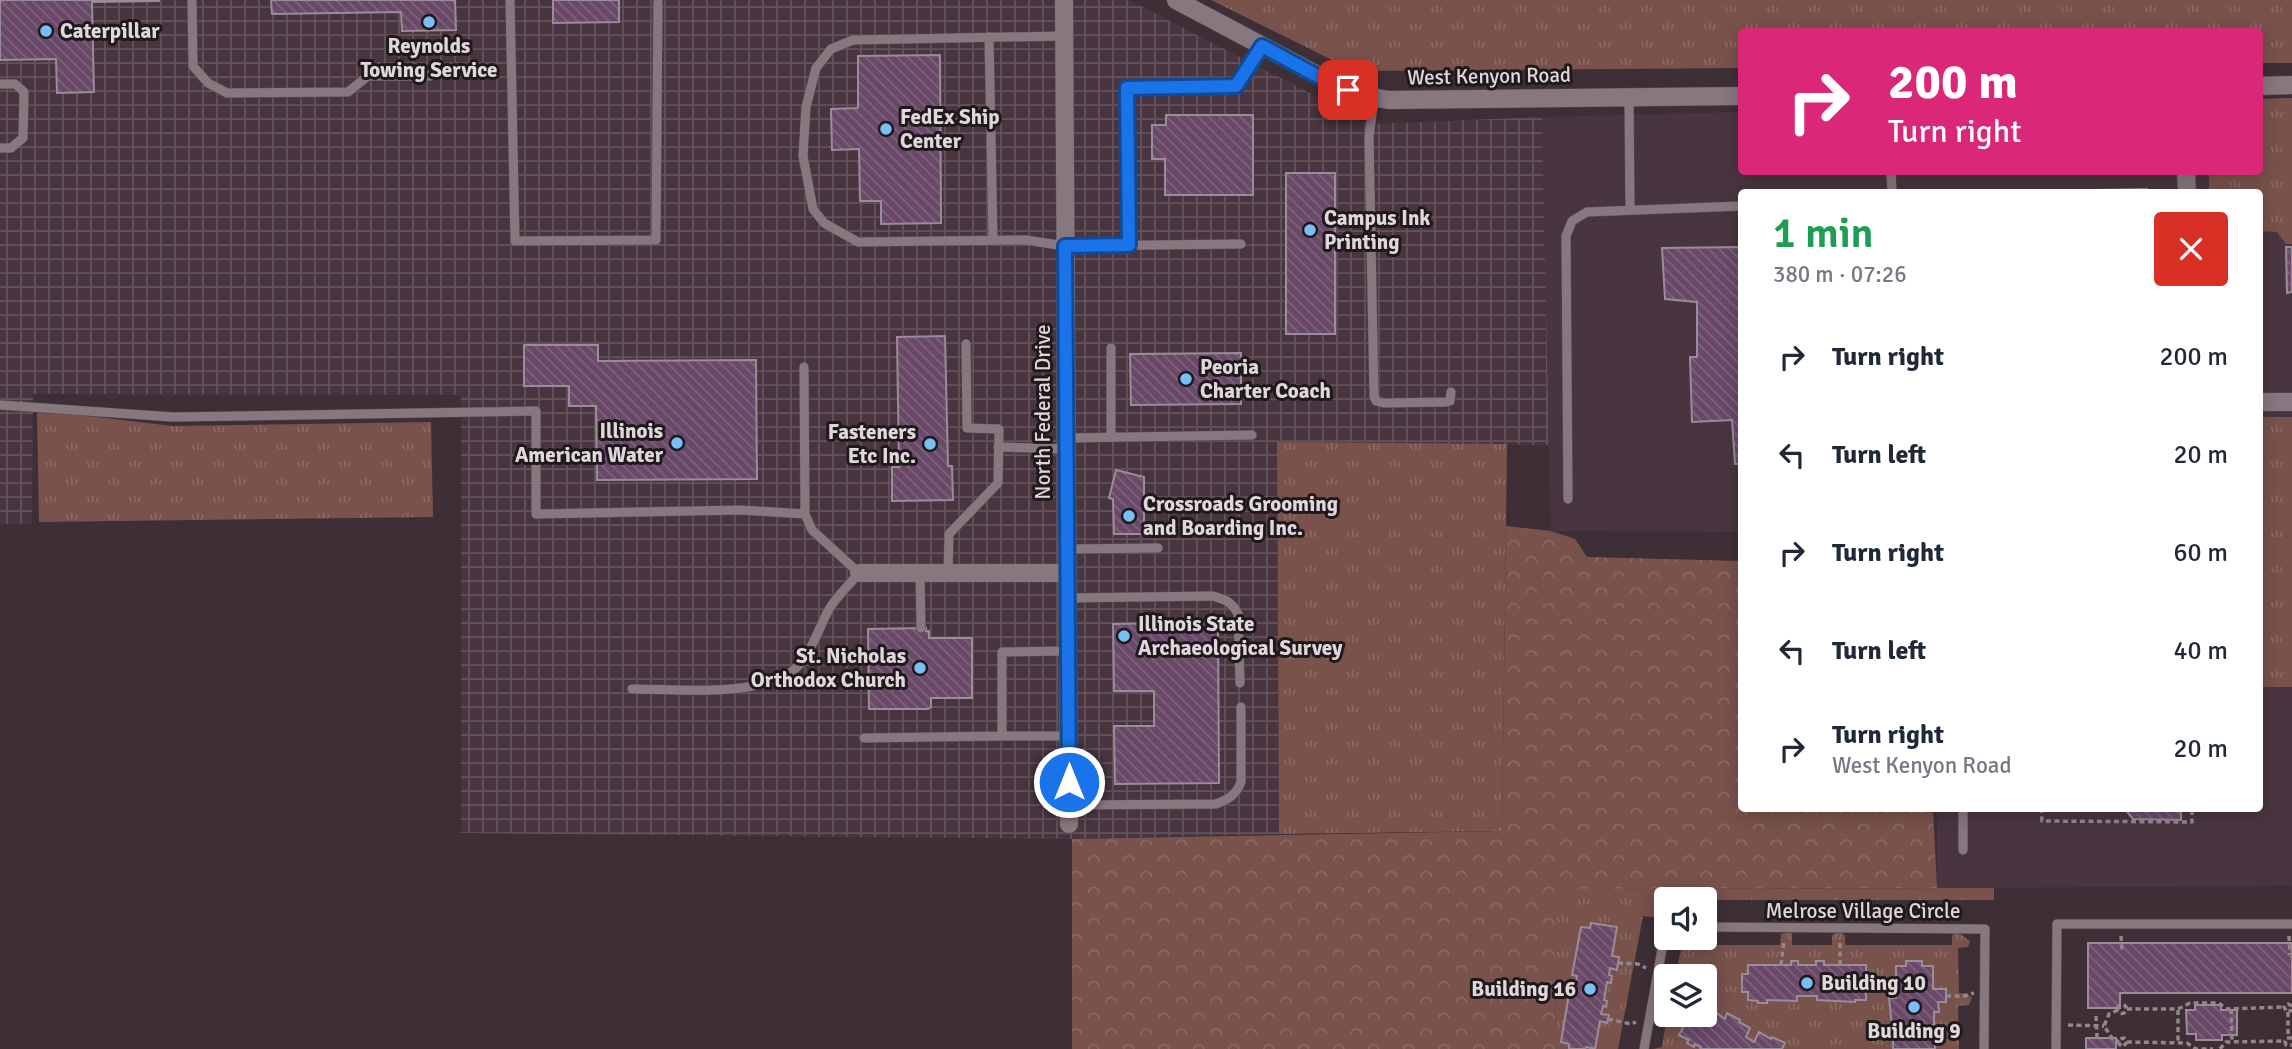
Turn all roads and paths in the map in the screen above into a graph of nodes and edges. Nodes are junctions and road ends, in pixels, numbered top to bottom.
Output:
1 (192, 0) edge
2 (510, 0) edge
3 (658, 0) edge
4 (1063, 0) edge
5 (1176, 0) edge
6 (1063, 36) junction
7 (989, 37) junction
8 (1262, 46) junction
9 (431, 76) dead end
10 (0, 84) edge
11 (2263, 86) edge
12 (2292, 86) edge
13 (1738, 96) edge
14 (1374, 97) junction
15 (1629, 97) junction
16 (0, 148) edge
17 (1738, 206) edge
18 (1630, 209) junction
19 (993, 240) junction
20 (1241, 244) dead end
21 (1129, 245) junction
22 (1065, 246) junction
23 (967, 344) dead end
24 (1111, 348) dead end
25 (804, 367) dead end
26 (1451, 391) dead end
27 (2263, 402) edge
28 (2292, 402) edge
29 (0, 405) edge
30 (1252, 435) dead end
31 (1111, 437) junction
32 (1067, 443) junction
33 (998, 447) junction
34 (1568, 499) dead end
35 (805, 514) junction
36 (1158, 548) dead end
37 (1067, 549) junction
38 (859, 573) junction
39 (920, 573) junction
40 (948, 573) junction
41 (1067, 573) junction
42 (1068, 598) junction
43 (921, 628) dead end
44 (1068, 651) junction
45 (1240, 683) dead end
46 (632, 689) dead end
47 (1241, 707) dead end
48 (1002, 736) junction
49 (1069, 736) junction
50 (864, 738) dead end
51 (1069, 805) junction
52 (1963, 812) edge
53 (2041, 812) edge
54 (2192, 812) edge
55 (1069, 824) dead end
56 (1963, 850) dead end
57 (2290, 924) edge
58 (1717, 927) edge
59 (1784, 928) junction
60 (1844, 928) junction
61 (2290, 955) dead end
62 (1618, 963) dead end
63 (1781, 965) dead end
64 (1840, 965) dead end
65 (1654, 970) edge
66 (1654, 992) edge
67 (1985, 993) junction
68 (1946, 996) dead end
69 (2231, 1008) junction
70 (2178, 1009) junction
71 (2291, 1009) edge
72 (2096, 1016) dead end
73 (1608, 1019) dead end
74 (2291, 1023) edge
75 (1648, 1024) junction
76 (2057, 1025) junction
77 (2096, 1026) junction
78 (2104, 1026) junction
79 (2097, 1038) dead end
80 (2288, 1039) edge
81 (2232, 1041) junction
82 (2178, 1043) junction
83 (2292, 1045) edge
84 (1644, 1049) edge
85 (1984, 1049) edge
86 (2056, 1049) edge
87 (2213, 1049) edge
88 (2220, 1049) edge

1 - 9 lane
2 - 3 lane
4 - 6 street, North Federal Drive
5 - 8 street, West Kenyon Road
6 - 7 lane
6 - 22 street, North Federal Drive
7 - 19 lane
7 - 19 lane
8 - 14 street, West Kenyon Road
8 - 21 lane
10 - 16 lane
11 - 12 street
13 - 15 street, West Kenyon Road
14 - 15 street, West Kenyon Road
14 - 26 lane
15 - 18 lane
17 - 18 lane
18 - 34 lane
19 - 22 lane
20 - 21 lane
21 - 22 lane
22 - 32 street, North Federal Drive
23 - 33 lane
24 - 31 lane
25 - 35 lane
27 - 28 street
29 - 35 lane
30 - 31 lane
31 - 32 lane
32 - 33 lane
32 - 37 street, North Federal Drive
33 - 40 lane
35 - 38 lane
36 - 37 lane
37 - 41 street, North Federal Drive
38 - 39 street
38 - 46 lane
39 - 40 street
39 - 43 lane
40 - 41 street
41 - 42 street, North Federal Drive
42 - 44 street, North Federal Drive
42 - 45 lane
44 - 48 lane
44 - 49 street, North Federal Drive
47 - 51 lane
48 - 49 lane
48 - 50 lane
49 - 51 street, North Federal Drive
51 - 55 street, North Federal Drive
52 - 56 lane
53 - 54 path
57 - 61 path
57 - 76 lane
58 - 59 lane, Melrose Village Circle
59 - 60 lane, Melrose Village Circle
59 - 63 path
60 - 64 path
60 - 67 lane, Melrose Village Circle
62 - 65 path
66 - 75 lane
67 - 68 path
67 - 85 lane, Melrose Village Circle
69 - 70 path
69 - 71 path
69 - 81 path
70 - 78 path
70 - 82 path
71 - 74 path
72 - 77 path
73 - 75 path
74 - 80 path
75 - 84 lane
76 - 77 path
76 - 86 lane
77 - 78 path
77 - 79 path
78 - 82 path
80 - 81 path
80 - 83 path
81 - 88 path
82 - 87 path

